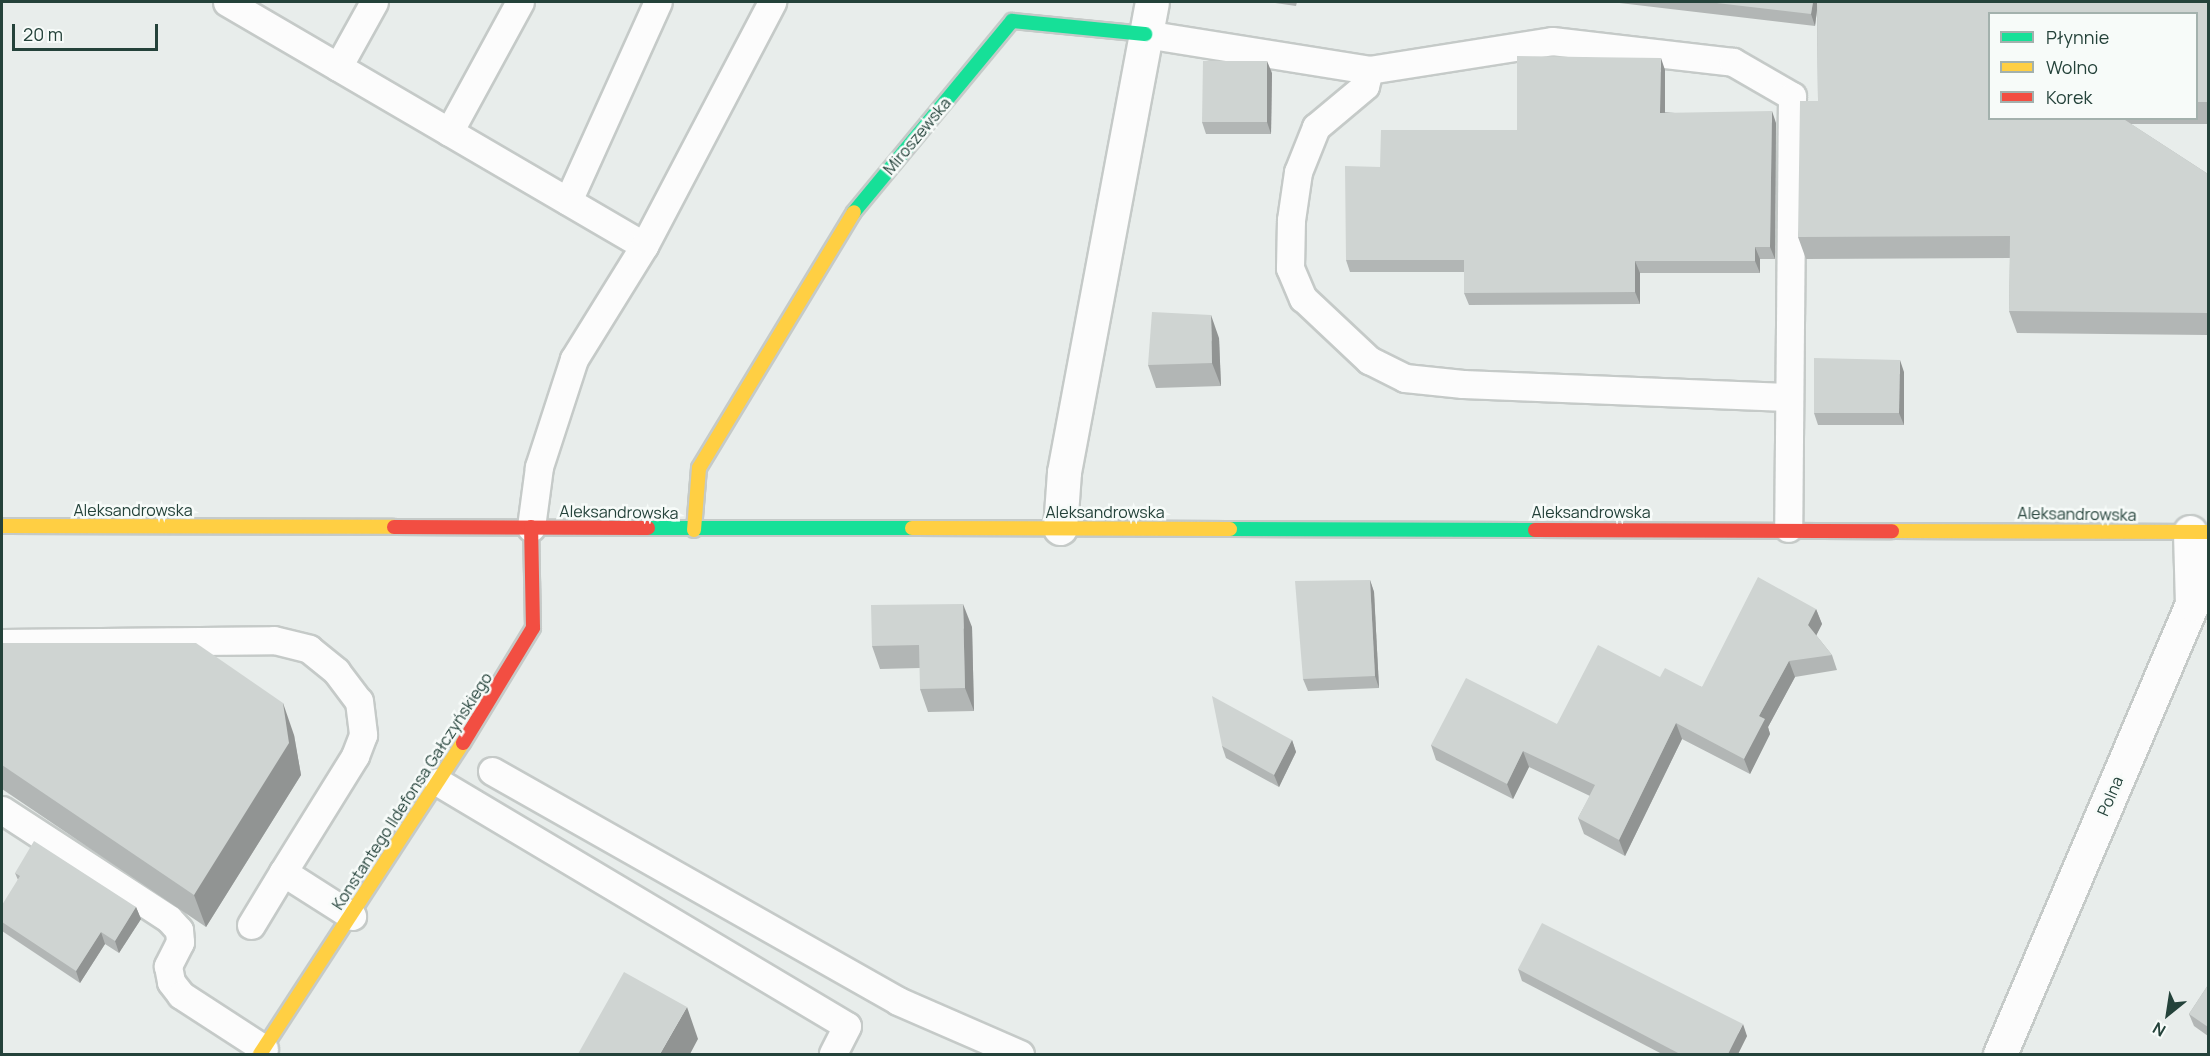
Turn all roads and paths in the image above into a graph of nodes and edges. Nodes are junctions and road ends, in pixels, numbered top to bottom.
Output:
1 (227, 2) edge
2 (374, 2) edge
3 (520, 2) edge
4 (658, 2) edge
5 (772, 2) edge
6 (1152, 2) edge
7 (1146, 34) junction
8 (338, 67) junction
9 (1369, 70) junction
10 (449, 132) junction
11 (568, 201) junction
12 (644, 246) junction
13 (1787, 397) junction
14 (2, 526) edge
15 (531, 527) junction
16 (1060, 528) junction
17 (1788, 528) junction
18 (694, 530) junction
19 (2199, 532) edge
20 (2, 643) edge
21 (492, 771) dead end
22 (438, 782) junction
23 (2, 810) edge
24 (284, 872) junction
25 (352, 916) junction
26 (251, 925) dead end
27 (262, 1052) edge
28 (833, 1054) edge
29 (1020, 1054) edge
30 (2000, 1054) edge

1 - 8 lane
2 - 8 lane
3 - 10 lane
4 - 11 lane
5 - 12 lane
6 - 7 street
7 - 9 lane
7 - 16 street
7 - 18 main road, Miroszewska
8 - 10 lane
9 - 13 lane
9 - 13 lane
10 - 11 lane
11 - 12 lane
12 - 15 lane
13 - 17 lane
14 - 15 main road, Aleksandrowska
15 - 18 main road, Aleksandrowska
15 - 22 main road, Konstantego Ildefonsa Gałczyńskiego
16 - 17 main road, Aleksandrowska
16 - 18 main road, Aleksandrowska
17 - 19 main road, Aleksandrowska
19 - 30 street, Polna
20 - 24 lane
21 - 29 lane
22 - 25 main road, Konstantego Ildefonsa Gałczyńskiego
22 - 28 lane
23 - 27 lane
24 - 25 lane
24 - 26 lane
25 - 27 main road, Konstantego Ildefonsa Gałczyńskiego

